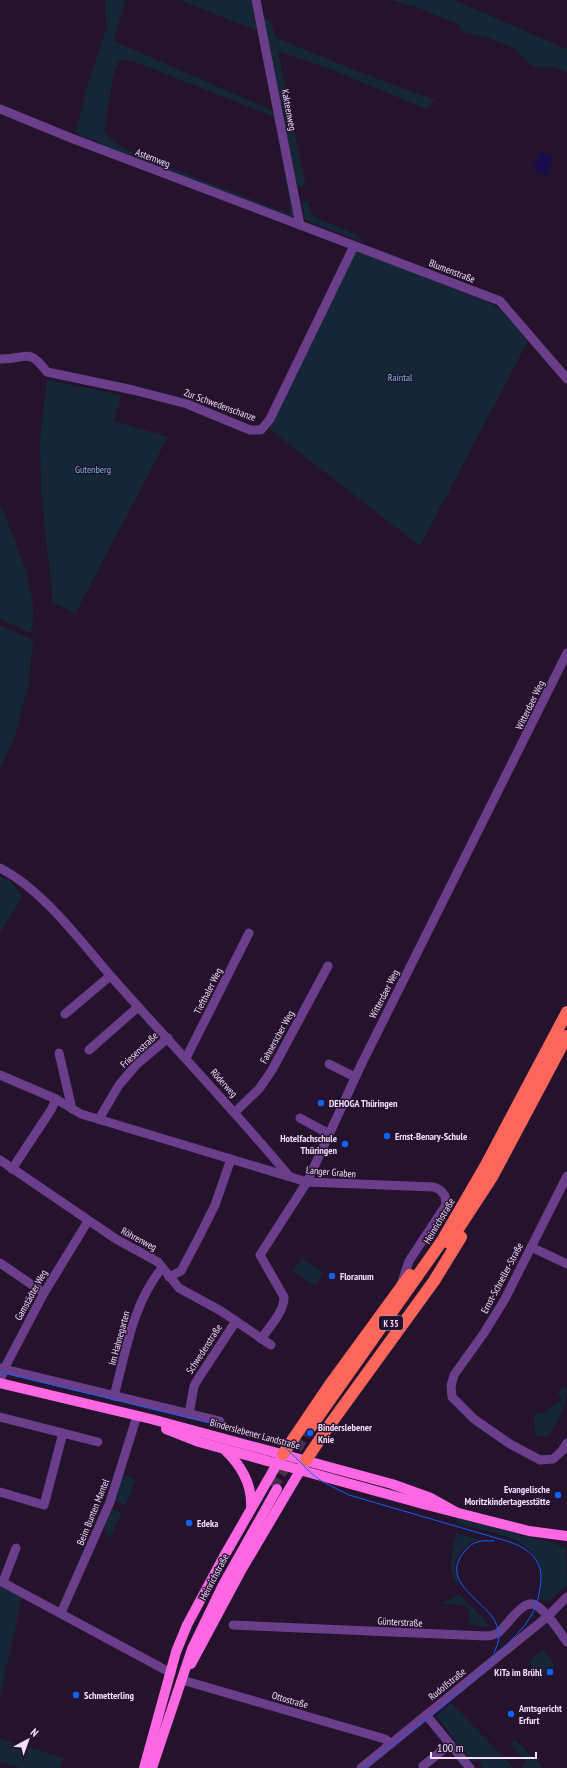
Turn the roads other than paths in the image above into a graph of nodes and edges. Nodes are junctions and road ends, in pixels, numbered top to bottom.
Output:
1 (256, 0) edge
2 (0, 109) edge
3 (300, 225) junction
4 (354, 246) junction
5 (0, 359) edge
6 (567, 380) edge
7 (567, 654) edge
8 (0, 868) edge
9 (249, 933) dead end
10 (328, 966) dead end
11 (110, 976) junction
12 (138, 1007) junction
13 (567, 1012) edge
14 (65, 1014) dead end
15 (567, 1036) edge
16 (168, 1038) junction
17 (89, 1050) dead end
18 (59, 1053) dead end
19 (186, 1058) junction
20 (329, 1064) dead end
21 (0, 1076) edge
22 (355, 1077) junction
23 (56, 1099) junction
24 (72, 1109) junction
25 (235, 1112) junction
26 (300, 1118) dead end
27 (99, 1119) junction
28 (329, 1134) junction
29 (231, 1159) junction
30 (0, 1160) edge
31 (12, 1169) junction
32 (289, 1176) junction
33 (567, 1176) edge
34 (307, 1182) junction
35 (463, 1213) junction
36 (88, 1221) junction
37 (531, 1247) junction
38 (0, 1263) edge
39 (567, 1264) edge
40 (162, 1268) junction
41 (169, 1277) junction
42 (401, 1287) junction
43 (44, 1293) junction
44 (236, 1321) junction
45 (262, 1339) junction
46 (271, 1345) dead end
47 (2, 1368) edge
48 (0, 1383) edge
49 (114, 1396) junction
50 (188, 1414) junction
51 (137, 1416) junction
52 (0, 1417) edge
53 (220, 1421) dead end
54 (312, 1430) tunnel mouth
55 (63, 1433) junction
56 (98, 1442) dead end
57 (567, 1443) edge
58 (223, 1448) junction
59 (280, 1458) junction
60 (304, 1465) junction
61 (0, 1492) edge
62 (251, 1507) junction
63 (551, 1535) junction
64 (567, 1536) edge
65 (567, 1540) edge
66 (16, 1548) dead end
67 (1, 1581) edge
68 (567, 1597) edge
69 (61, 1614) junction
70 (547, 1617) junction
71 (233, 1624) dead end
72 (567, 1642) edge
73 (171, 1674) junction
74 (182, 1680) junction
75 (426, 1715) junction
76 (391, 1744) junction
77 (450, 1744) junction
78 (423, 1766) dead end
79 (144, 1768) edge
80 (152, 1768) edge
81 (360, 1768) edge
82 (470, 1768) edge

1 - 3 street, Kakteenweg
2 - 3 street, Asternweg
3 - 4 street, Blumenstraße
4 - 5 street, Zur Schwedenschanze
4 - 6 street, Blumenstraße
7 - 22 street, Witterdaer Weg
8 - 11 street, Röderweg
9 - 19 street, Tiefthaler Weg
10 - 25 street, Fahnerscher Weg
11 - 12 street, Röderweg
11 - 14 street
12 - 16 street, Röderweg
12 - 17 street
13 - 35 highway, Heinrichstraße / K 35
15 - 35 highway, Heinrichstraße / K 35
16 - 19 street, Röderweg
16 - 27 street, Friesenstraße
18 - 24 street
19 - 25 street, Röderweg
20 - 22 street
21 - 23 street, Langer Graben
22 - 28 street, Witterdaer Weg
23 - 24 street, Langer Graben
23 - 31 street
24 - 27 street, Langer Graben
25 - 32 street, Röderweg
26 - 28 street
27 - 29 street, Langer Graben
28 - 34 street, Witterdaer Weg
29 - 32 street, Langer Graben
29 - 41 street
30 - 31 street, Röhrenweg
31 - 36 street, Röhrenweg
32 - 34 street, Langer Graben
33 - 37 street, Ernst-Schneller-Straße
34 - 42 street, Langer Graben
34 - 45 street, Witterdaer Weg
35 - 42 highway, K 35
35 - 54 highway, Heinrichstraße / K 35
35 - 60 highway, K 35
36 - 40 street, Röhrenweg
36 - 43 street, Gamstädter Weg
37 - 39 street
37 - 57 street, Ernst-Schneller-Straße
38 - 43 street
40 - 41 street, Röhrenweg
40 - 49 street, Im Hahnegarten
41 - 44 street, Röhrenweg
42 - 59 highway, K 35
43 - 47 street, Gamstädter Weg
44 - 45 street, Röhrenweg
44 - 50 street, Schwedenstraße
45 - 46 street, Röhrenweg
47 - 48 street, Gamstädter Weg
47 - 49 street, Binderslebener Landstraße
48 - 51 main road, Binderslebener Landstraße
49 - 50 street, Binderslebener Landstraße
50 - 53 street, Binderslebener Landstraße
51 - 58 main road, Binderslebener Landstraße
51 - 59 main road, Binderslebener Landstraße
51 - 69 street, Beim Bunten Mantel
52 - 55 street
55 - 56 street
55 - 61 street
58 - 59 main road, Binderslebener Landstraße
58 - 62 main road
59 - 60 main road, Binderslebener Landstraße
59 - 62 main road, Heinrichstraße / K 35
60 - 63 main road, Binderslebener Landstraße
60 - 74 main road, Heinrichstraße / K 35
62 - 73 main road, Heinrichstraße / K 35
63 - 64 main road, Binderslebener Landstraße
63 - 65 street
66 - 67 street
67 - 69 street
68 - 70 street, Rudolfstraße
69 - 73 street
70 - 71 street, Günterstraße
70 - 72 street
70 - 75 street, Rudolfstraße
73 - 74 main road, Heinrichstraße / K 35
73 - 79 main road, Heinrichstraße / K 35
74 - 76 street, Ottostraße
74 - 80 main road, Heinrichstraße / K 35
75 - 76 street, Rudolfstraße
75 - 77 street
76 - 81 street, Rudolfstraße
77 - 78 street
77 - 82 street

